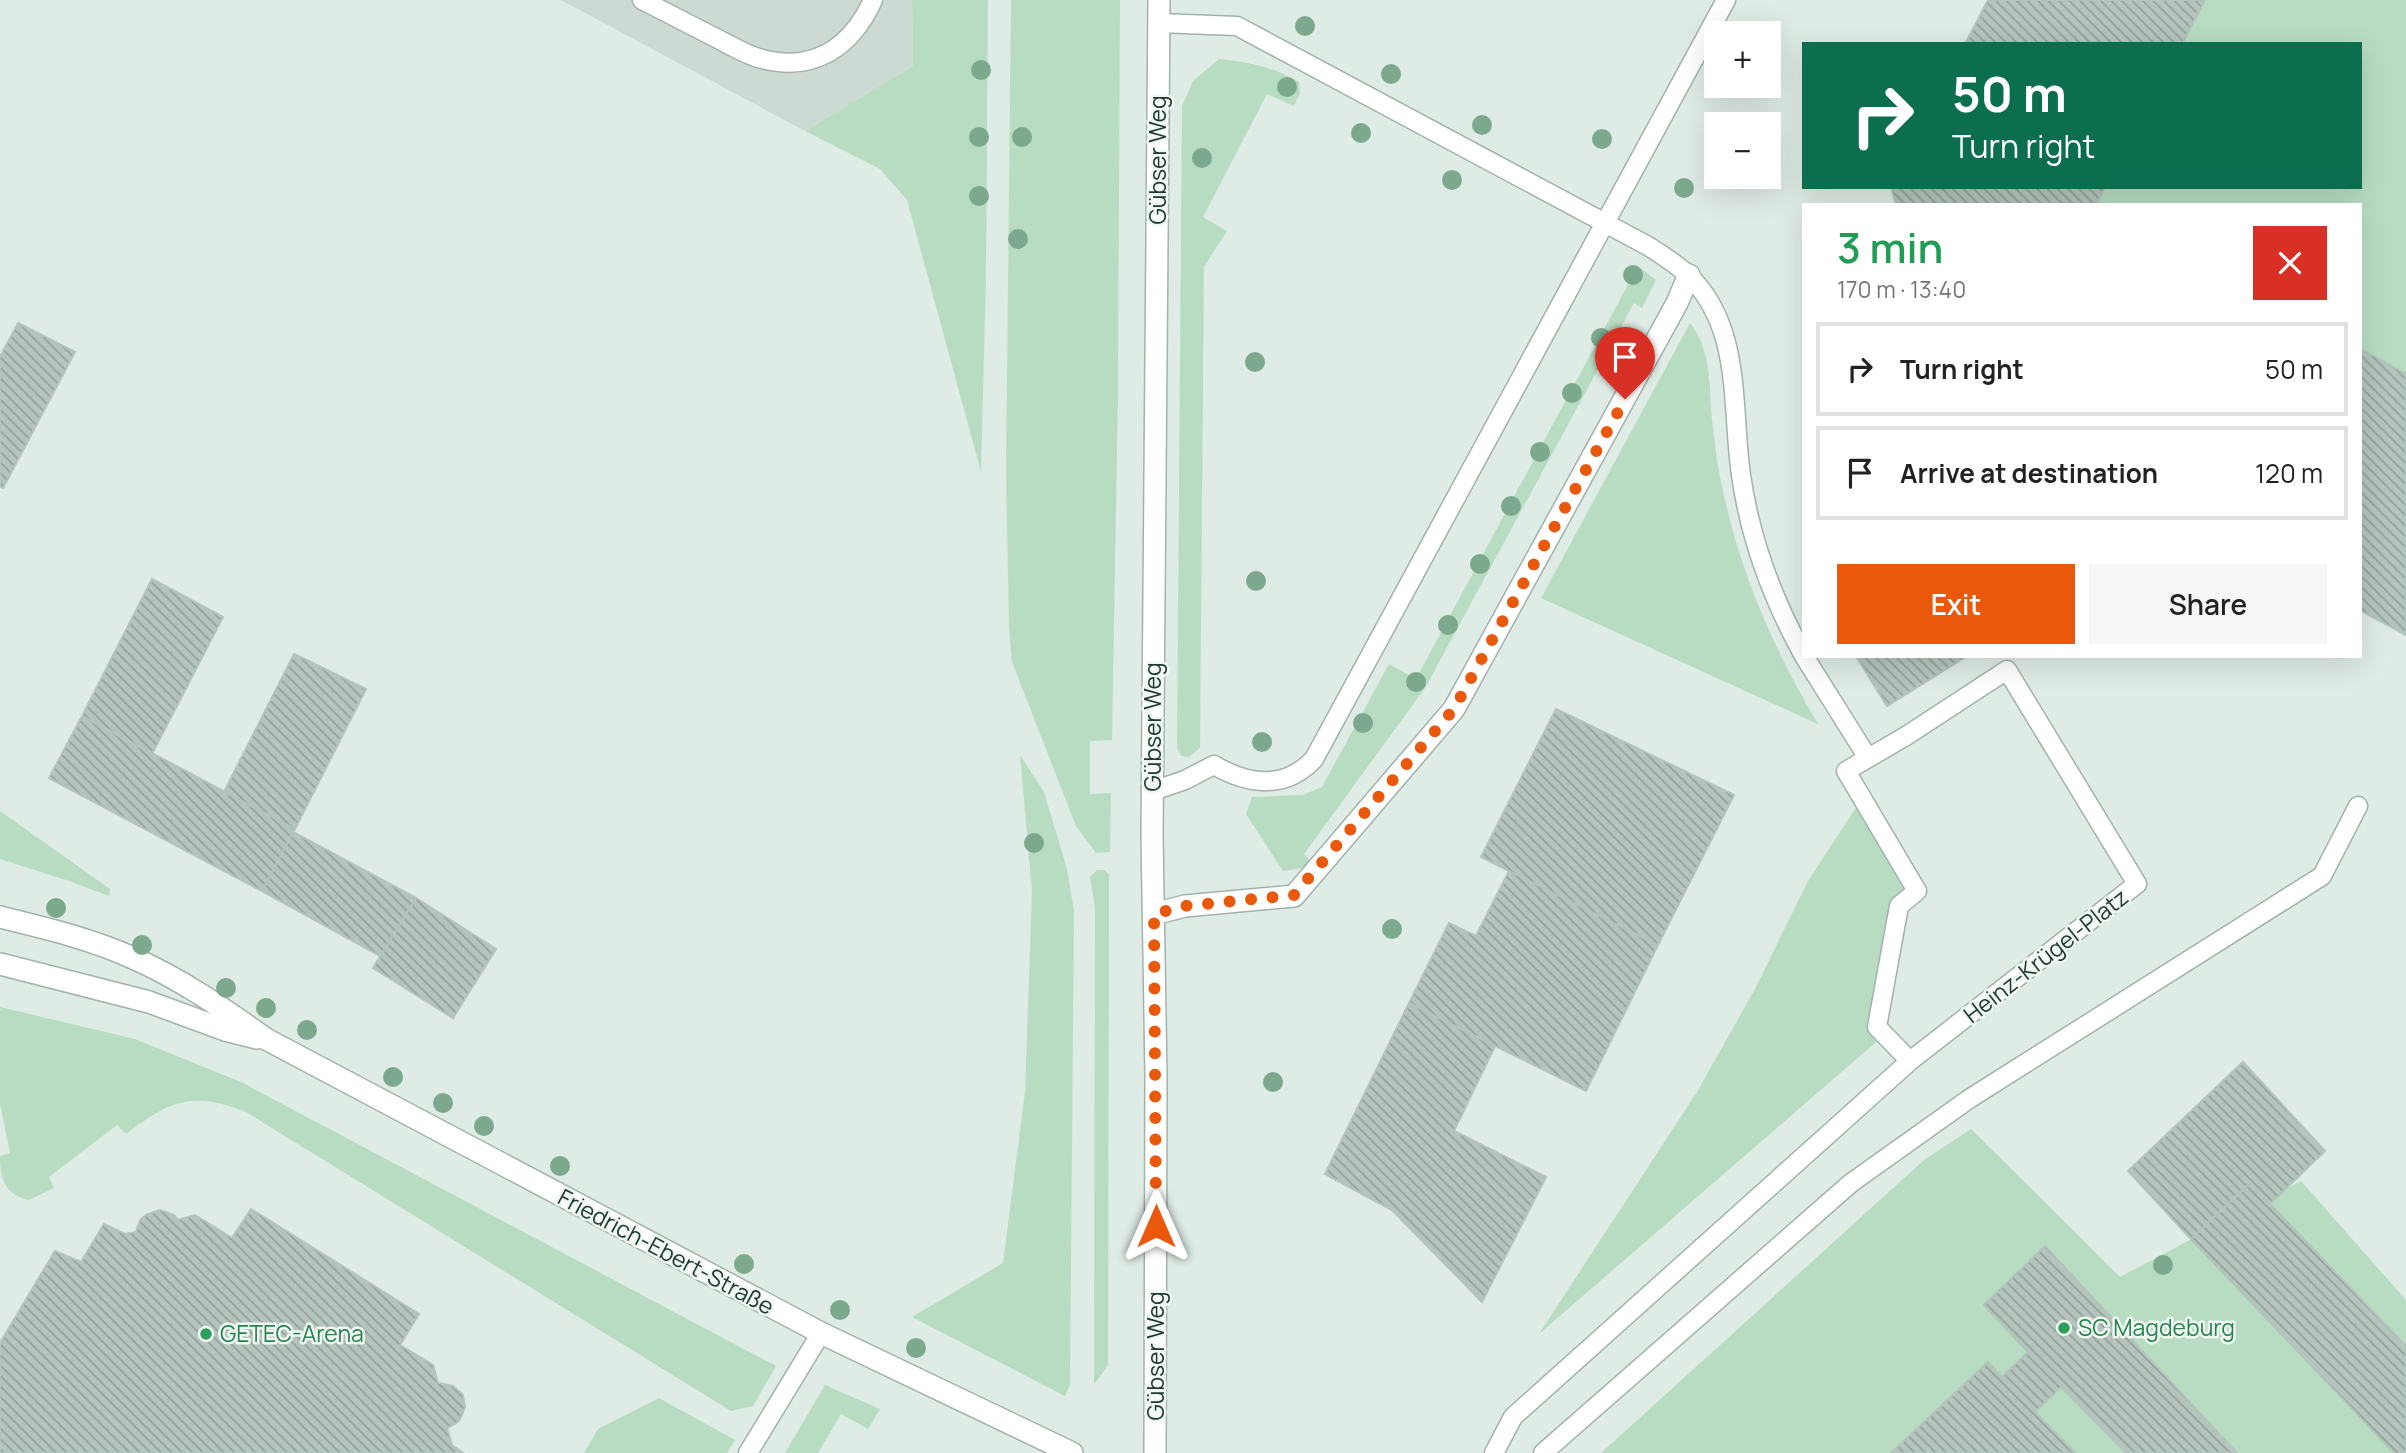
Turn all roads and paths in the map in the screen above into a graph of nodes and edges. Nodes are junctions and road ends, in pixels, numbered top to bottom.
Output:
1 (642, 0) edge
2 (873, 0) edge
3 (1159, 0) edge
4 (1726, 0) edge
5 (1159, 23) junction
6 (1606, 223) junction
7 (1689, 275) junction
8 (1802, 652) edge
9 (1805, 658) edge
10 (1868, 758) junction
11 (1153, 791) junction
12 (2358, 806) dead end
13 (1154, 914) junction
14 (0, 917) edge
15 (0, 964) edge
16 (266, 1039) junction
17 (1910, 1061) junction
18 (821, 1333) junction
19 (748, 1453) edge
20 (1072, 1453) edge
21 (1155, 1453) edge
22 (1494, 1453) edge
23 (1543, 1453) edge

1 - 2 lane
3 - 5 street, Gübser Weg
4 - 6 lane
5 - 6 lane
5 - 11 street, Gübser Weg
6 - 7 lane
6 - 11 lane
7 - 8 lane
7 - 13 street
9 - 10 lane
10 - 17 lane, Heinz-Krügel-Platz
10 - 17 lane, Heinz-Krügel-Platz
11 - 13 street, Gübser Weg
12 - 23 lane
13 - 21 street, Gübser Weg
14 - 16 street, Friedrich-Ebert-Straße
15 - 16 street, Friedrich-Ebert-Straße
16 - 18 street, Friedrich-Ebert-Straße
17 - 22 lane
18 - 19 lane
18 - 20 street, Friedrich-Ebert-Straße

